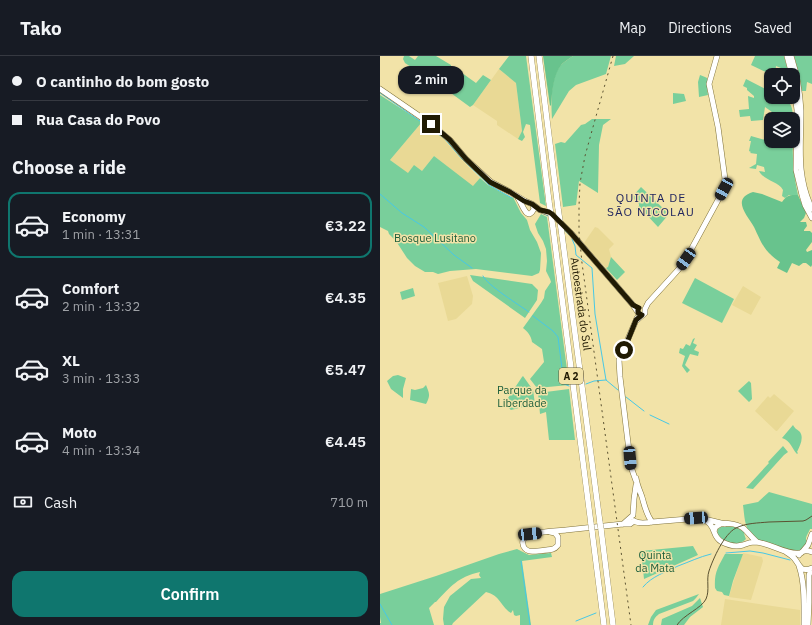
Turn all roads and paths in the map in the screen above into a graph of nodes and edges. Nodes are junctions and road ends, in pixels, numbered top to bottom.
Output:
1 (531, 56) edge
2 (539, 56) edge
3 (717, 56) edge
4 (787, 56) edge
5 (791, 56) edge
6 (790, 68) edge
7 (380, 89) edge
8 (795, 104) edge
9 (516, 196) junction
10 (531, 204) junction
11 (523, 208) junction
12 (812, 209) edge
13 (540, 210) junction
14 (534, 211) junction
15 (812, 218) edge
16 (641, 310) junction
17 (636, 483) junction
18 (646, 514) junction
19 (633, 517) junction
20 (702, 519) junction
21 (652, 522) junction
22 (642, 523) junction
23 (725, 524) junction
24 (566, 530) junction
25 (550, 532) junction
26 (714, 532) junction
27 (748, 533) junction
28 (812, 534) edge
29 (559, 540) junction
30 (757, 542) junction
31 (745, 544) junction
32 (786, 552) junction
33 (802, 552) junction
34 (812, 552) edge
35 (798, 565) junction
36 (812, 568) edge
37 (604, 625) edge
38 (613, 625) edge
39 (804, 625) edge
40 (808, 625) edge

1 - 37 highway, Autoestrada do Sul / A 2, bridge
2 - 38 highway, Autoestrada do Sul / A 2, bridge
3 - 16 main road
4 - 6 main road
5 - 12 main road
7 - 9 main road
8 - 15 main road
9 - 10 main road
9 - 11 main road
10 - 11 main road
10 - 13 main road
10 - 14 main road
11 - 14 main road
13 - 14 main road
13 - 16 main road
16 - 17 main road
17 - 18 main road
17 - 19 main road
18 - 19 main road
18 - 21 main road
18 - 22 main road
19 - 22 main road
19 - 24 main road
20 - 21 main road
20 - 23 main road
20 - 26 main road
21 - 22 main road
23 - 26 main road
23 - 27 main road
24 - 25 main road
24 - 29 main road
25 - 29 main road
25 - 29 main road
26 - 31 main road
27 - 30 main road
27 - 31 main road
28 - 33 main road
30 - 31 main road
30 - 32 main road
32 - 33 main road
32 - 35 main road
33 - 34 main road
33 - 35 main road
35 - 36 main road
35 - 39 main road
36 - 40 main road

